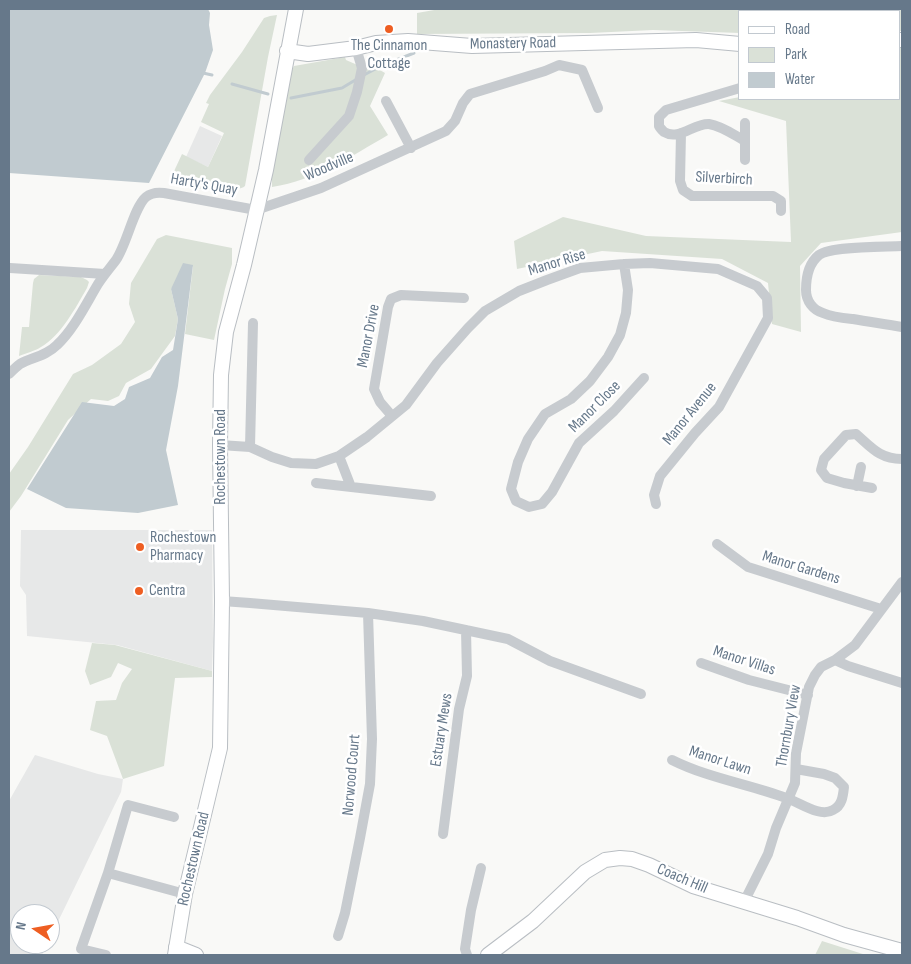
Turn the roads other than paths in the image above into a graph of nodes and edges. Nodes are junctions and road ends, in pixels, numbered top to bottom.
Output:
1 (295, 14) edge
2 (738, 44) edge
3 (356, 48) junction
4 (287, 51) junction
5 (738, 89) edge
6 (386, 101) dead end
7 (598, 108) dead end
8 (744, 122) dead end
9 (681, 133) junction
10 (745, 140) junction
11 (411, 148) junction
12 (309, 160) dead end
13 (745, 160) dead end
14 (256, 210) junction
15 (781, 210) dead end
16 (902, 246) edge
17 (624, 264) junction
18 (10, 268) edge
19 (105, 274) junction
20 (464, 298) dead end
21 (768, 318) joint
22 (253, 323) dead end
23 (902, 327) edge
24 (9, 374) edge
25 (644, 378) dead end
26 (392, 416) junction
27 (220, 445) junction
28 (250, 447) junction
29 (340, 456) junction
30 (902, 459) edge
31 (861, 467) dead end
32 (316, 483) dead end
33 (857, 486) junction
34 (351, 487) junction
35 (872, 488) dead end
36 (431, 496) dead end
37 (656, 504) dead end
38 (717, 544) dead end
39 (902, 582) edge
40 (222, 601) junction
41 (881, 609) junction
42 (368, 613) junction
43 (466, 630) junction
44 (835, 660) junction
45 (701, 663) dead end
46 (902, 683) edge
47 (641, 694) dead end
48 (808, 695) junction
49 (672, 760) dead end
50 (796, 769) junction
51 (789, 798) junction
52 (174, 817) dead end
53 (443, 834) dead end
54 (481, 868) dead end
55 (108, 873) junction
56 (185, 894) junction
57 (744, 902) junction
58 (338, 936) dead end
59 (175, 951) edge
60 (902, 951) edge
61 (106, 955) edge
62 (196, 955) edge
63 (467, 955) edge
64 (488, 955) edge

1 - 4 main road, Rochestown Road
2 - 3 main road, Monastery Road
3 - 4 main road, Monastery Road
3 - 12 street
4 - 14 main road, Rochestown Road
5 - 9 street
6 - 11 street
7 - 11 street, Woodville
8 - 10 street
9 - 10 street
9 - 15 street, Silverbirch
10 - 13 street
11 - 14 street, Woodville
14 - 19 street, Harty's Quay
14 - 27 main road, Rochestown Road
16 - 23 street
17 - 21 street, Manor Rise
17 - 25 street, Manor Close
17 - 26 street, Manor Rise
18 - 19 street
19 - 24 street, Harty's Quay
20 - 26 street, Manor Drive
21 - 37 street, Manor Avenue
22 - 28 street
26 - 29 street, Manor Rise
27 - 28 street
27 - 40 main road, Rochestown Road
28 - 29 street, Manor Rise
29 - 34 street
30 - 33 street
31 - 33 street
32 - 34 street
33 - 35 street
34 - 36 street
38 - 41 street, Manor Gardens
39 - 41 street, Thornbury View
40 - 42 street
40 - 56 main road, Rochestown Road
41 - 44 street, Thornbury View
42 - 43 street
42 - 58 street, Norwood Court
43 - 47 street
43 - 53 street, Estuary Mews
44 - 46 street
44 - 48 street, Thornbury View
45 - 48 street, Manor Villas
48 - 50 street, Thornbury View
49 - 51 street, Manor Lawn
50 - 51 street, Thornbury View
50 - 51 street, Manor Lawn
51 - 57 street, Thornbury View
52 - 55 street
54 - 63 street
55 - 56 street
55 - 61 street
56 - 59 main road, Rochestown Road
57 - 60 main road, Coach Hill
57 - 64 main road, Coach Hill
59 - 62 main road

